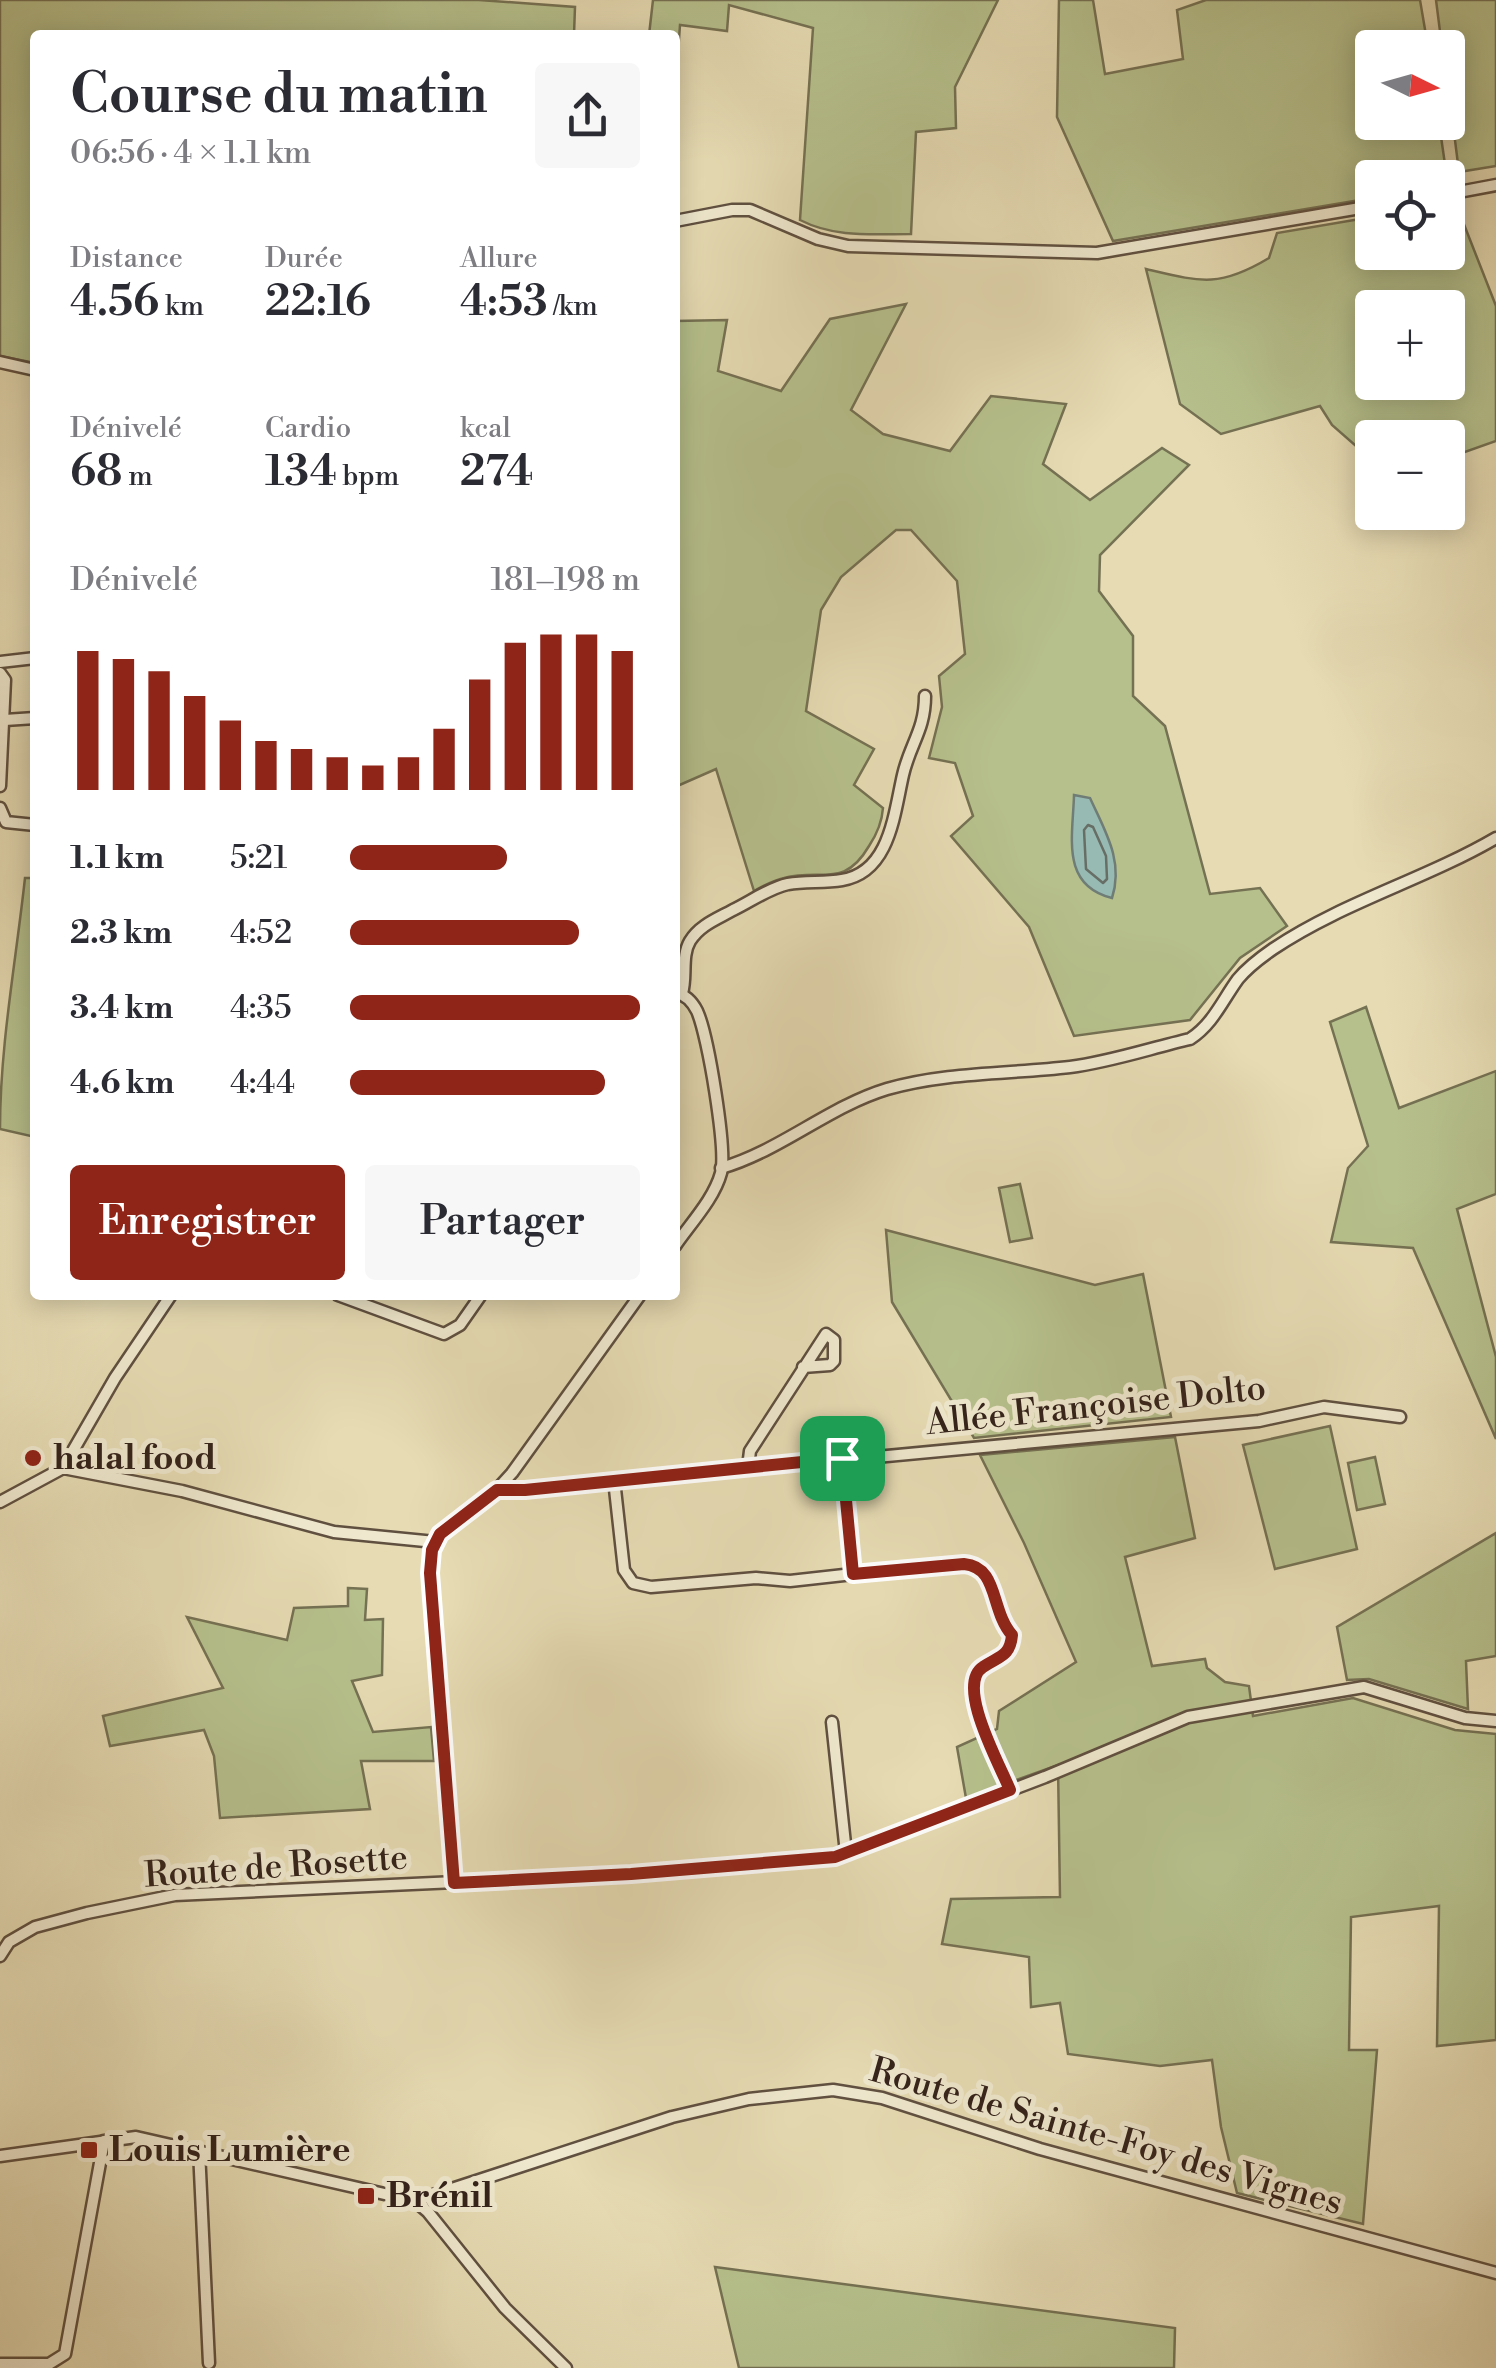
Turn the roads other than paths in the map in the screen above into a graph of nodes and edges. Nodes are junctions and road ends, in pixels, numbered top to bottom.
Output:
1 (1496, 185) edge
2 (1465, 191) edge
3 (1355, 209) edge
4 (680, 220) edge
5 (0, 362) edge
6 (30, 369) edge
7 (30, 659) edge
8 (0, 662) edge
9 (0, 672) edge
10 (925, 696) dead end
11 (30, 718) edge
12 (4, 720) junction
13 (0, 786) edge
14 (0, 808) edge
15 (30, 824) edge
16 (1496, 838) edge
17 (680, 989) edge
18 (680, 994) edge
19 (721, 1168) junction
20 (680, 1239) edge
21 (169, 1300) edge
22 (352, 1300) edge
23 (477, 1300) edge
24 (636, 1300) edge
25 (803, 1366) dead end
26 (1400, 1416) dead end
27 (842, 1458) junction
28 (748, 1467) junction
29 (63, 1468) junction
30 (614, 1480) junction
31 (497, 1490) junction
32 (0, 1502) edge
33 (436, 1542) junction
34 (853, 1574) junction
35 (1496, 1720) edge
36 (832, 1722) dead end
37 (1010, 1790) junction
38 (846, 1853) junction
39 (454, 1883) junction
40 (0, 1956) edge
41 (104, 2141) junction
42 (199, 2150) junction
43 (0, 2156) edge
44 (415, 2200) junction
45 (1496, 2272) edge
46 (209, 2363) dead end
47 (0, 2364) edge
48 (49, 2366) edge
49 (566, 2368) edge

1 - 2 street
3 - 4 street
5 - 6 street
7 - 8 street
9 - 12 street
10 - 17 street
11 - 12 street
12 - 13 street
14 - 15 street
16 - 19 street
18 - 19 street
19 - 20 street
21 - 29 street
22 - 23 street
24 - 31 street
25 - 28 street
26 - 27 street, Allée Françoise Dolto
27 - 28 street, Allée Françoise Dolto
27 - 34 street
28 - 30 street, Allée Françoise Dolto
29 - 32 street
29 - 33 street
30 - 31 street, Allée Françoise Dolto
30 - 34 street
31 - 33 street
33 - 39 street
34 - 37 street
35 - 37 street, Route de Rosette
36 - 38 street
37 - 38 street, Route de Rosette
38 - 39 street, Route de Rosette
39 - 40 street, Route de Rosette
41 - 42 street
41 - 43 street
41 - 48 street
42 - 44 street
42 - 46 street
44 - 45 street, Route de Sainte-Foy des Vignes
44 - 49 street
47 - 48 street

